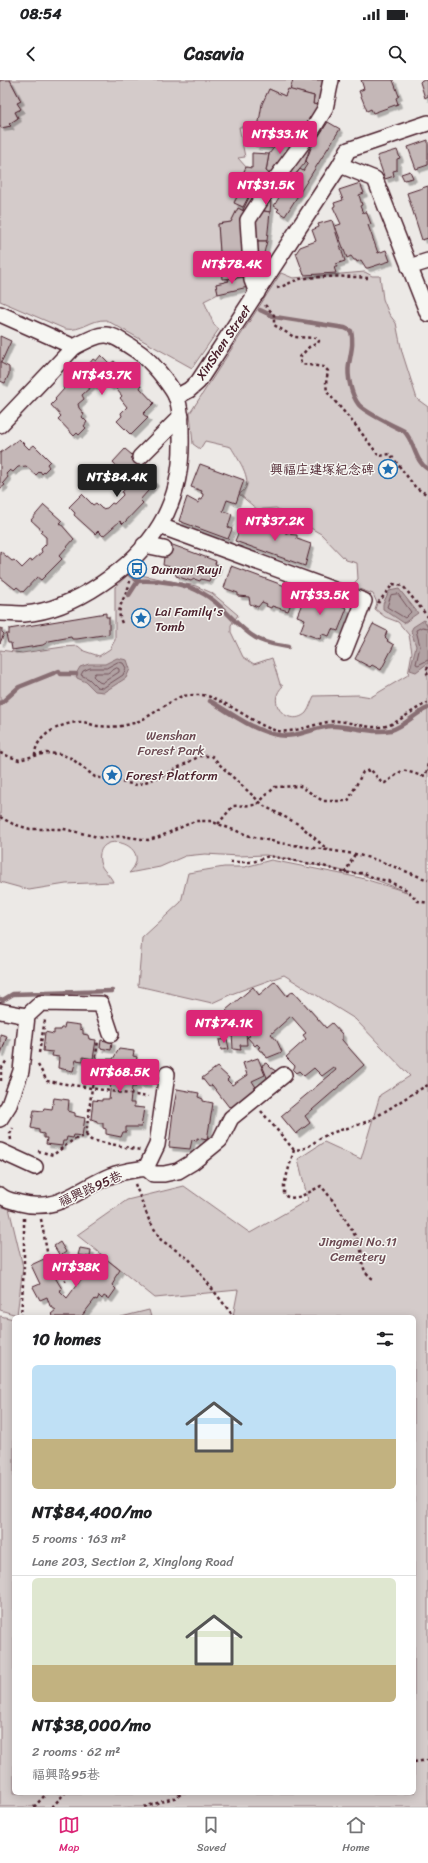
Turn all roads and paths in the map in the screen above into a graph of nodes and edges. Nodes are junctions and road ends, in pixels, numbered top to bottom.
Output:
1 (331, 80) edge
2 (428, 123) edge
3 (340, 165) junction
4 (428, 261) edge
5 (410, 267) junction
6 (368, 278) dead end
7 (264, 295) junction
8 (0, 314) edge
9 (428, 314) edge
10 (74, 347) junction
11 (176, 397) junction
12 (180, 416) junction
13 (0, 425) edge
14 (140, 457) dead end
15 (428, 495) edge
16 (160, 526) junction
17 (144, 545) junction
18 (164, 549) dead end
19 (128, 576) dead end
20 (364, 601) junction
21 (0, 613) edge
22 (428, 617) edge
23 (122, 623) dead end
24 (344, 652) dead end
25 (428, 667) edge
26 (428, 675) edge
27 (428, 703) edge
28 (0, 753) edge
29 (35, 756) junction
30 (428, 763) edge
31 (0, 817) edge
32 (218, 824) junction
33 (328, 850) junction
34 (355, 854) junction
35 (230, 862) dead end
36 (345, 873) junction
37 (428, 880) edge
38 (428, 903) edge
39 (0, 1011) edge
40 (27, 1016) junction
41 (50, 1017) dead end
42 (104, 1034) joint
43 (38, 1064) junction
44 (35, 1070) dead end
45 (167, 1074) dead end
46 (284, 1074) dead end
47 (428, 1085) edge
48 (92, 1088) junction
49 (148, 1097) dead end
50 (252, 1100) junction
51 (0, 1119) edge
52 (13, 1127) dead end
53 (86, 1135) junction
54 (6, 1147) edge
55 (32, 1149) dead end
56 (141, 1150) dead end
57 (294, 1150) junction
58 (35, 1167) dead end
59 (146, 1168) junction
60 (130, 1170) junction
61 (0, 1195) edge
62 (24, 1204) junction
63 (39, 1205) junction
64 (373, 1279) dead end
65 (66, 1282) dead end
66 (21, 1315) edge
67 (232, 1315) edge
68 (428, 1760) edge
69 (416, 1762) edge
70 (45, 1795) edge
71 (63, 1795) edge
72 (180, 1795) edge
73 (34, 1807) edge
74 (52, 1807) edge
75 (144, 1807) edge

1 - 7 street
2 - 3 street, XinShen Street
3 - 5 street
3 - 7 street, XinShen Street
4 - 5 street
5 - 9 street
6 - 7 path
7 - 11 street, XinShen Street
7 - 15 path
8 - 10 street
10 - 11 street
10 - 13 street
11 - 12 street
12 - 14 street
12 - 16 street
16 - 17 street
16 - 20 street
17 - 18 street
17 - 21 street
19 - 23 path
20 - 22 path
20 - 24 street
25 - 26 path
27 - 29 path
28 - 29 path
29 - 33 path
30 - 32 path, bridge
31 - 32 path
32 - 33 path
33 - 34 path
34 - 36 path
34 - 37 path
35 - 36 path
36 - 38 path
39 - 40 street
40 - 42 street
40 - 51 street
41 - 43 path
42 - 48 path
43 - 44 path
43 - 48 path
45 - 59 street
46 - 50 street, 福興路95巷
47 - 57 path
48 - 49 path
48 - 53 path
50 - 57 path
50 - 59 street, 福興路95巷
52 - 54 path
53 - 55 path
53 - 56 path
54 - 58 street
57 - 64 path
59 - 60 street, 福興路95巷
60 - 63 street, 福興路95巷
60 - 67 path
61 - 62 street, 福興路95巷
62 - 63 street, 福興路95巷
62 - 66 path
63 - 65 path
68 - 69 path
70 - 73 path
71 - 74 path
72 - 75 path

